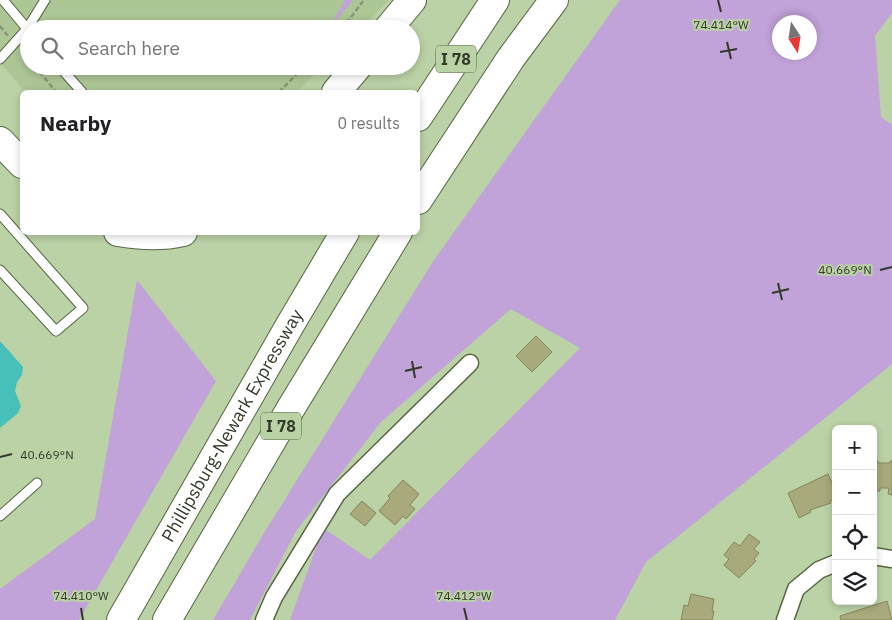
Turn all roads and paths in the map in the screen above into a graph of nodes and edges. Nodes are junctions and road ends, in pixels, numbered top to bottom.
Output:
1 (3, 0) edge
2 (44, 0) edge
3 (364, 0) edge
4 (412, 0) edge
5 (495, 0) edge
6 (554, 0) edge
7 (20, 20) edge
8 (33, 20) edge
9 (349, 20) edge
10 (395, 20) edge
11 (20, 38) edge
12 (0, 59) edge
13 (42, 75) edge
14 (67, 75) edge
15 (296, 75) edge
16 (350, 75) edge
17 (54, 90) edge
18 (80, 90) edge
19 (281, 90) edge
20 (338, 90) edge
21 (420, 114) edge
22 (0, 141) edge
23 (20, 162) edge
24 (420, 197) edge
25 (0, 214) edge
26 (136, 235) edge
27 (170, 235) edge
28 (343, 235) edge
29 (396, 235) edge
30 (0, 270) edge
31 (470, 363) dead end
32 (37, 483) dead end
33 (0, 516) edge
34 (877, 557) edge
35 (892, 559) edge
36 (832, 565) edge
37 (121, 620) edge
38 (167, 620) edge
39 (264, 620) edge
40 (785, 620) edge

1 - 7 lane
2 - 8 lane
3 - 9 path
4 - 10 highway
5 - 21 highway, I 78
6 - 24 highway, I 78
11 - 12 lane
13 - 17 path
14 - 18 lane
15 - 19 path
16 - 20 highway
22 - 23 highway
25 - 30 lane
26 - 27 highway
28 - 37 highway, Phillipsburg-Newark Expressway / I 78
29 - 38 highway, I 78
31 - 39 street
32 - 33 lane
34 - 35 street
36 - 40 street

